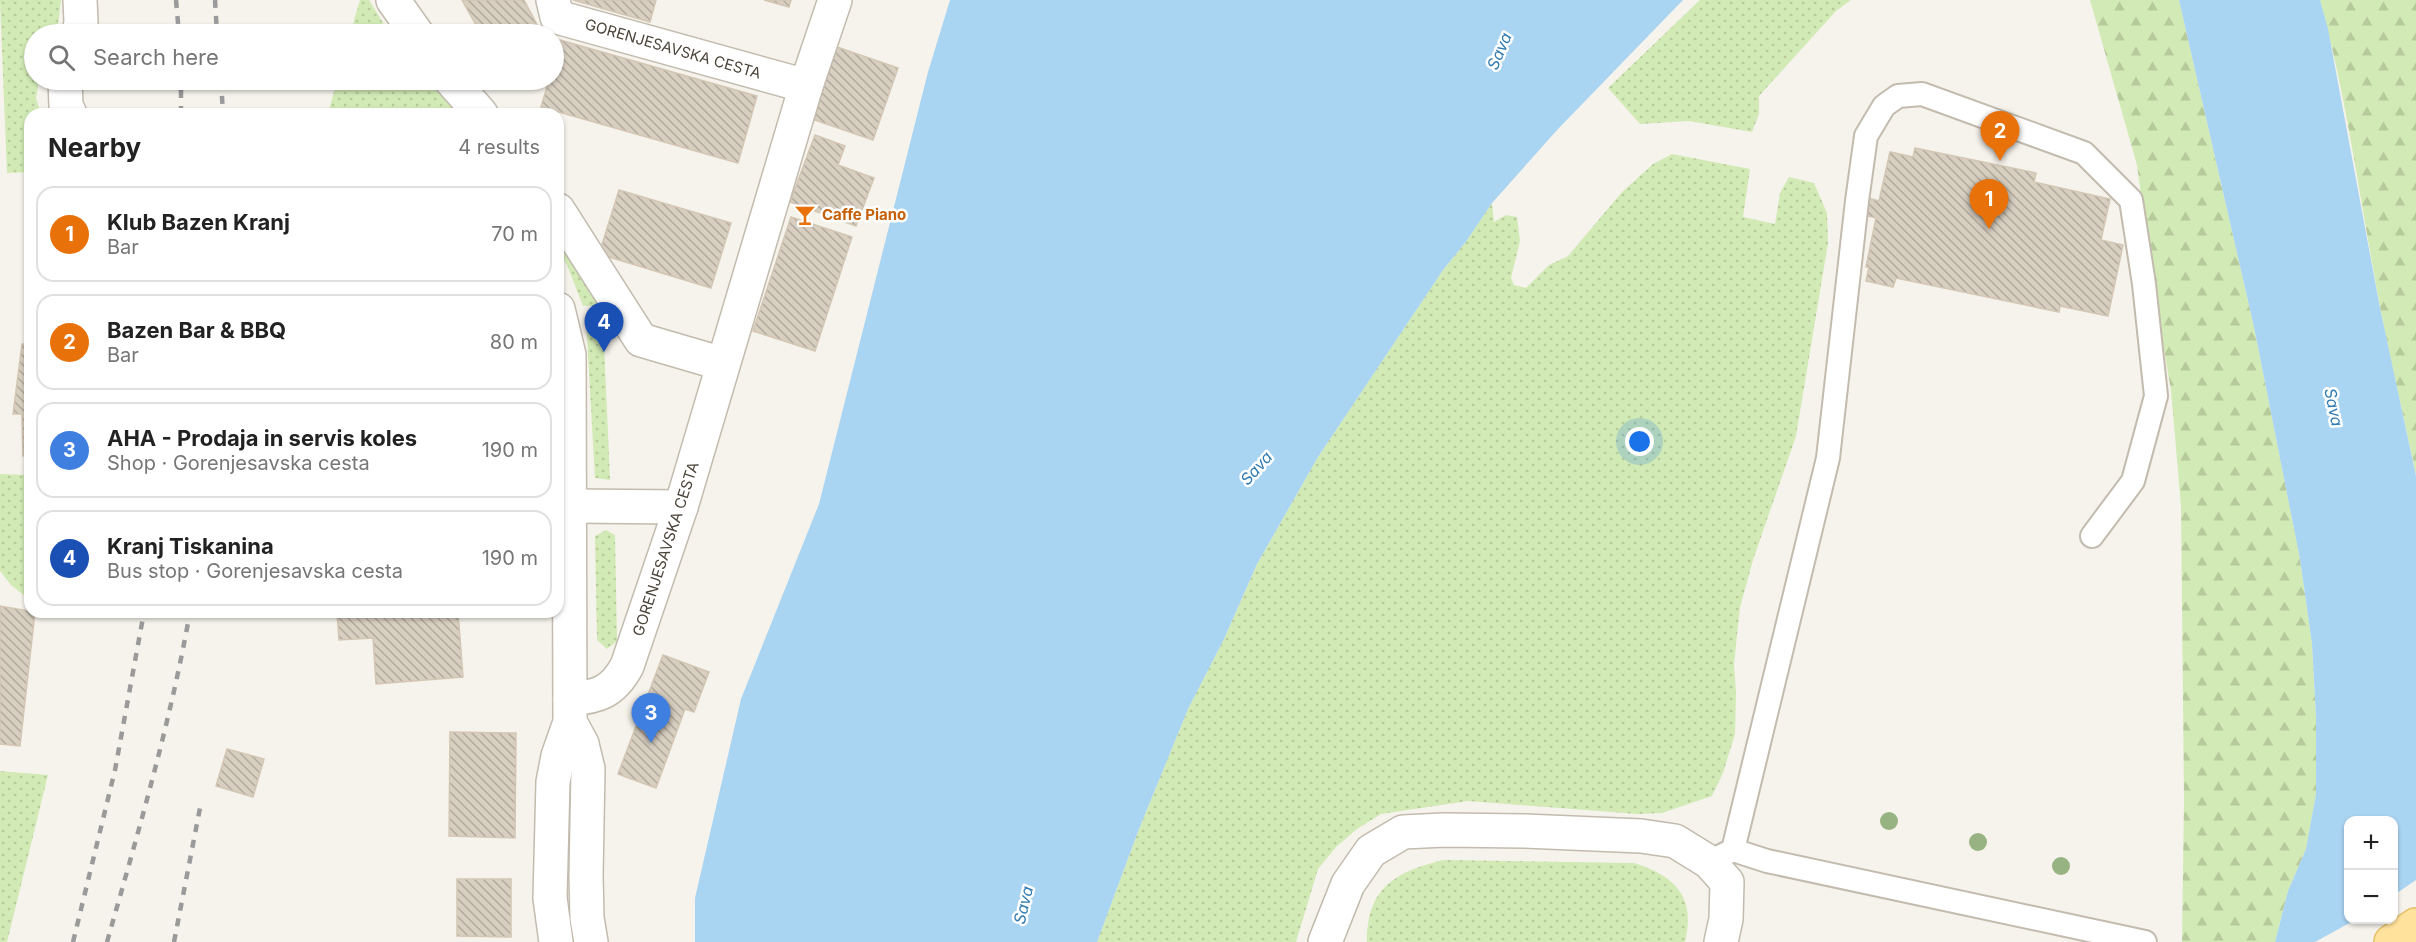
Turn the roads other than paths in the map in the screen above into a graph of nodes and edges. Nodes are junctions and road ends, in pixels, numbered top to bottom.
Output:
1 (80, 0) edge
2 (393, 0) edge
3 (553, 0) edge
4 (835, 0) edge
5 (81, 24) edge
6 (410, 24) edge
7 (806, 86) junction
8 (65, 90) edge
9 (460, 90) edge
10 (67, 108) edge
11 (476, 108) edge
12 (564, 219) edge
13 (564, 334) edge
14 (723, 363) junction
15 (571, 506) junction
16 (681, 507) junction
17 (2092, 536) dead end
18 (570, 710) junction
19 (1721, 856) junction
20 (1348, 884) junction
21 (2416, 925) edge
22 (589, 930) edge
23 (556, 942) edge
24 (1325, 942) edge
25 (1348, 942) edge
26 (1721, 942) edge
27 (2145, 942) edge
28 (2391, 942) edge

1 - 5 street
2 - 6 street
3 - 7 street, GORENJESAVSKA CESTA
4 - 7 street, GORENJESAVSKA CESTA
7 - 14 street, GORENJESAVSKA CESTA
8 - 10 street
9 - 11 street
12 - 14 street
13 - 15 street
14 - 16 street, GORENJESAVSKA CESTA
15 - 16 street
15 - 18 street
16 - 18 street, GORENJESAVSKA CESTA
17 - 19 lane
18 - 22 street
18 - 23 street
19 - 20 street
19 - 26 street
19 - 27 lane
20 - 24 street
20 - 25 street
21 - 28 main road

